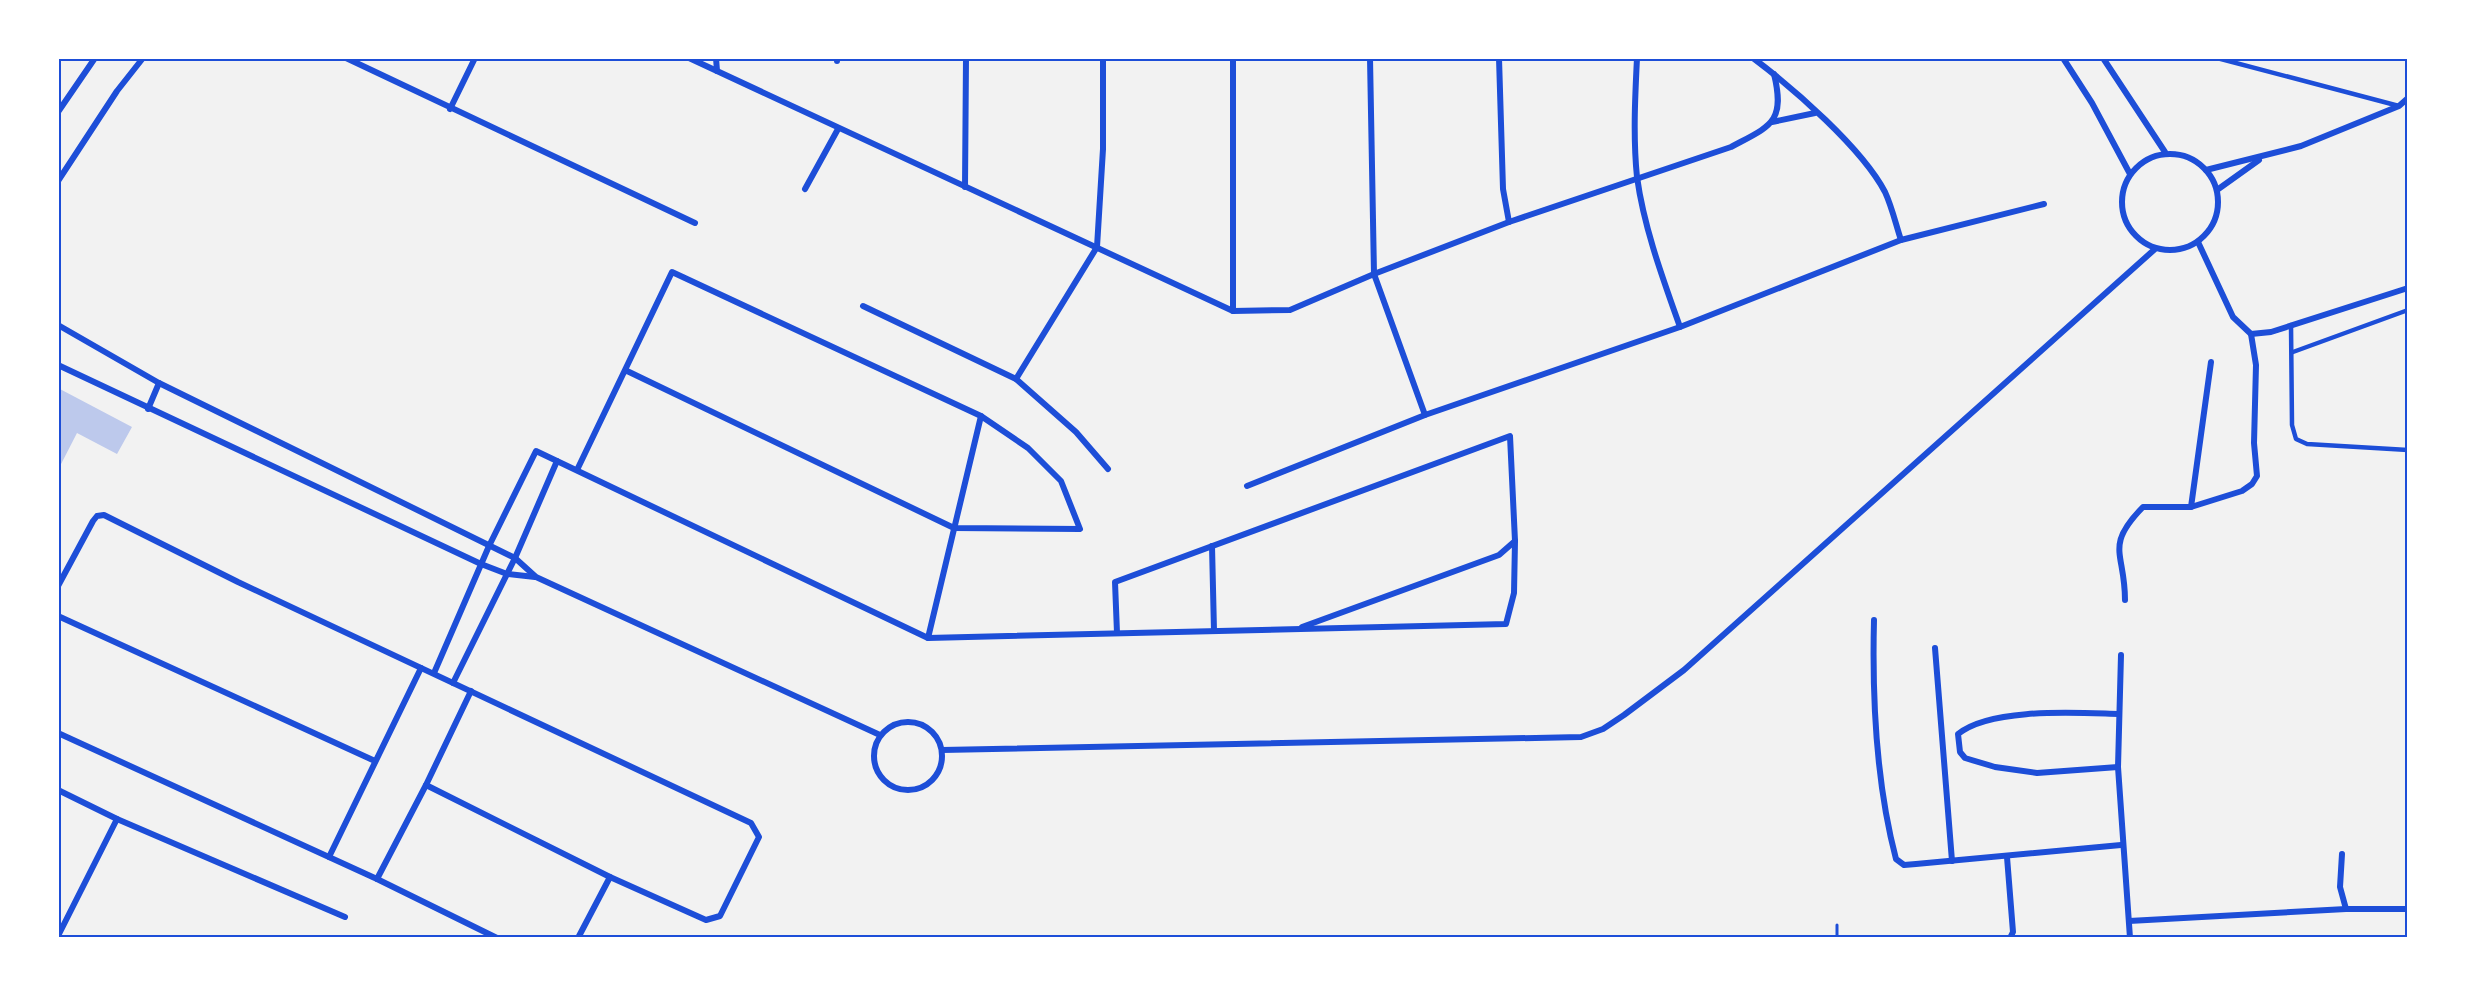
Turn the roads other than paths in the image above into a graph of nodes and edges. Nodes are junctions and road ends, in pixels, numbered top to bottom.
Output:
1 (95, 58) edge
2 (143, 58) edge
3 (346, 58) edge
4 (475, 58) edge
5 (689, 58) edge
6 (716, 58) edge
7 (966, 58) edge
8 (1103, 58) edge
9 (1233, 58) edge
10 (1370, 58) edge
11 (1499, 58) edge
12 (1637, 58) edge
13 (1753, 58) edge
14 (2063, 58) edge
15 (2103, 58) edge
16 (2217, 58) edge
17 (717, 71) junction
18 (1774, 74) junction
19 (2408, 98) edge
20 (2398, 106) junction
21 (450, 109) junction
22 (58, 112) edge
23 (1815, 113) junction
24 (1772, 122) junction
25 (838, 129) junction
26 (2165, 152) junction
27 (2262, 158) junction
28 (2206, 170) junction
29 (2130, 174) junction
30 (1638, 180) junction
31 (58, 182) edge
32 (965, 187) junction
33 (805, 189) dead end
34 (2217, 190) junction
35 (2044, 204) dead end
36 (1509, 222) junction
37 (695, 223) dead end
38 (1901, 240) junction
39 (2198, 242) junction
40 (1097, 247) junction
41 (2155, 249) junction
42 (1374, 274) junction
43 (2408, 288) edge
44 (863, 306) dead end
45 (2408, 310) edge
46 (1233, 311) junction
47 (58, 325) edge
48 (2291, 325) junction
49 (1680, 327) junction
50 (2251, 334) junction
51 (2293, 352) junction
52 (2211, 362) dead end
53 (58, 365) edge
54 (625, 369) junction
55 (1016, 380) junction
56 (159, 383) junction
57 (148, 409) junction
58 (1425, 415) junction
59 (981, 416) junction
60 (2408, 450) edge
61 (557, 461) junction
62 (1108, 469) dead end
63 (576, 470) junction
64 (1247, 486) dead end
65 (2191, 507) junction
66 (954, 528) junction
67 (1515, 540) junction
68 (489, 546) junction
69 (1212, 546) junction
70 (515, 558) junction
71 (481, 564) junction
72 (507, 574) junction
73 (536, 577) junction
74 (58, 586) edge
75 (2125, 600) dead end
76 (58, 616) edge
77 (1874, 620) dead end
78 (1296, 629) junction
79 (1214, 631) junction
80 (1117, 633) junction
81 (928, 638) junction
82 (1935, 648) dead end
83 (2121, 655) dead end
84 (421, 668) junction
85 (434, 674) junction
86 (453, 682) junction
87 (471, 691) junction
88 (2119, 714) junction
89 (58, 732) edge
90 (880, 735) junction
91 (942, 750) junction
92 (375, 761) junction
93 (2118, 767) junction
94 (426, 785) junction
95 (58, 790) edge
96 (117, 819) junction
97 (2121, 845) junction
98 (2342, 854) dead end
99 (329, 857) junction
100 (2007, 857) junction
101 (1952, 861) junction
102 (610, 877) junction
103 (377, 879) junction
104 (2346, 909) junction
105 (2408, 909) edge
106 (345, 918) dead end
107 (2129, 921) junction
108 (58, 936) edge
109 (497, 938) edge
110 (578, 938) edge
111 (2010, 938) edge
112 (2130, 938) edge

1 - 22 street
2 - 31 street
3 - 21 street
4 - 21 street
5 - 17 street
6 - 17 street
7 - 32 street
8 - 40 street
9 - 46 street
10 - 42 street
11 - 36 street
12 - 30 street
13 - 18 street
14 - 29 street
15 - 26 street
16 - 20 lane
17 - 25 street
18 - 23 street
18 - 24 street
19 - 20 street
20 - 27 street
21 - 37 street
23 - 24 street
23 - 38 street
24 - 30 street
25 - 32 street
25 - 33 street
26 - 28 street
26 - 29 street
27 - 28 street
27 - 34 street
28 - 34 street
29 - 41 street
30 - 36 street
30 - 49 street
32 - 40 street
34 - 39 street
35 - 38 street
36 - 42 street
38 - 49 street
39 - 41 street
39 - 50 street
40 - 46 street
40 - 55 street
41 - 91 street
42 - 46 street
42 - 58 street
43 - 48 street
44 - 55 street
45 - 51 lane
47 - 56 street
48 - 50 street
48 - 51 lane
49 - 58 street
50 - 65 street
51 - 60 lane
52 - 65 street
53 - 57 street
54 - 59 street
54 - 63 street
54 - 66 street
55 - 62 street
56 - 57 street
56 - 68 street
57 - 71 street
58 - 64 street
59 - 66 street
59 - 66 street
61 - 63 street
61 - 68 street
61 - 70 street
63 - 81 street
65 - 75 street
66 - 81 street
67 - 69 street
67 - 78 street
67 - 78 street
68 - 70 street
68 - 71 street
69 - 79 street
69 - 80 street
70 - 72 street
70 - 73 street
71 - 72 street
71 - 85 street
72 - 73 street
72 - 86 street
73 - 90 street
74 - 84 street
76 - 92 street
77 - 101 street
78 - 79 street
79 - 80 street
80 - 81 street
82 - 101 street
83 - 88 street
84 - 85 street
84 - 92 street
85 - 86 street
86 - 87 street
87 - 94 street
87 - 102 street
88 - 93 street
88 - 93 street
89 - 99 street
90 - 91 street
90 - 91 street
92 - 99 street
93 - 97 street
94 - 102 street
94 - 103 street
95 - 96 street
96 - 106 street
96 - 108 street
97 - 100 street
97 - 107 street
98 - 104 street
99 - 103 street
100 - 101 street
100 - 111 street
102 - 110 street
103 - 109 street
104 - 105 street
104 - 107 street
107 - 112 street

